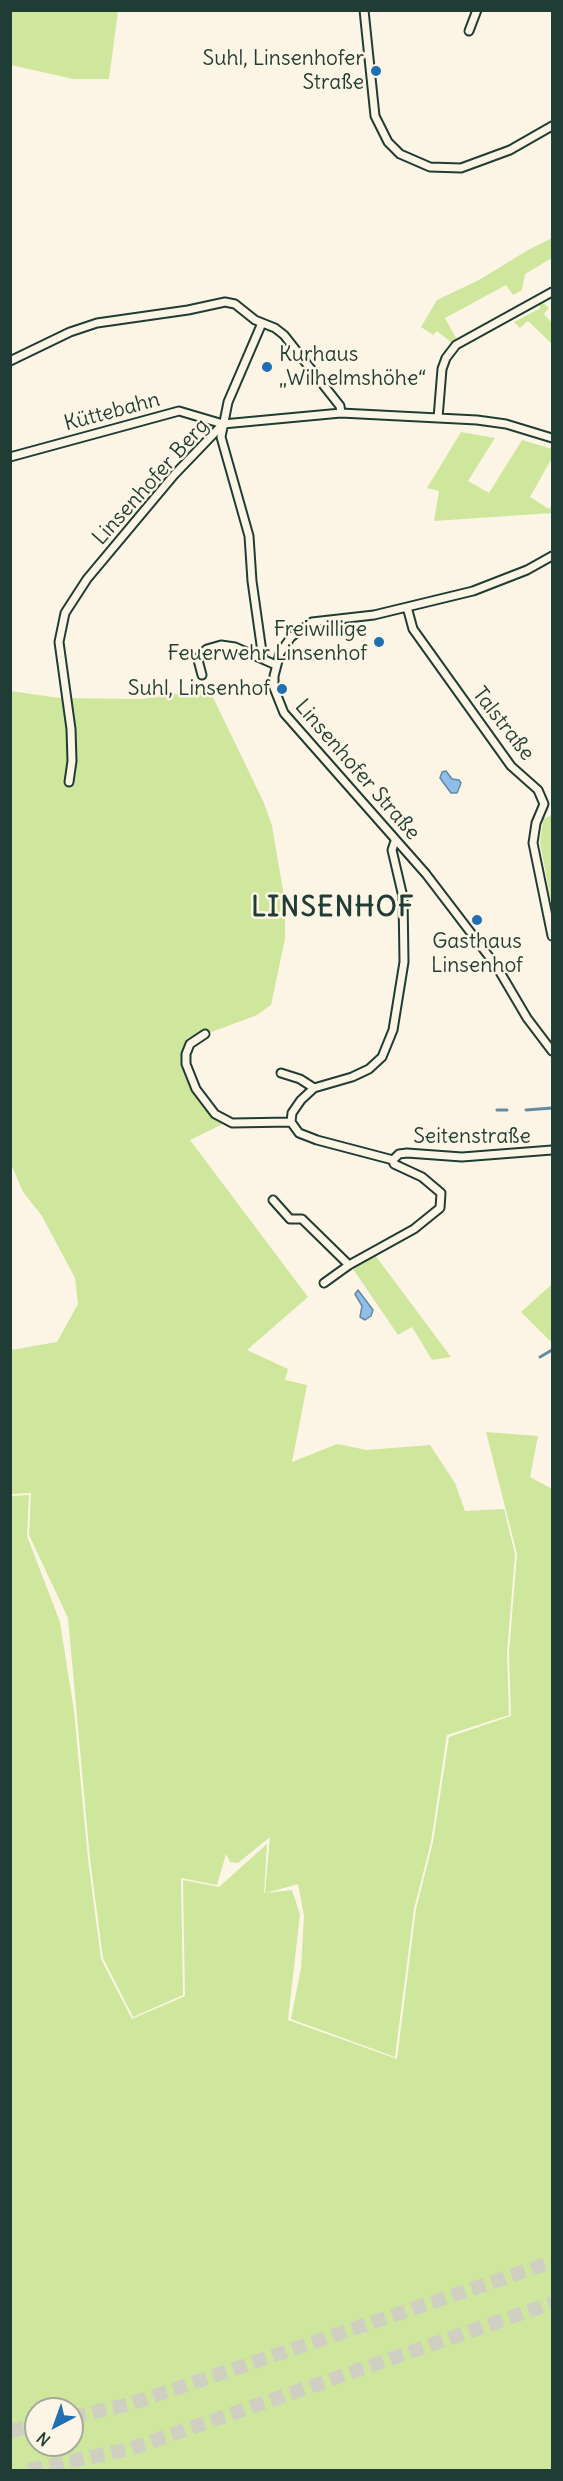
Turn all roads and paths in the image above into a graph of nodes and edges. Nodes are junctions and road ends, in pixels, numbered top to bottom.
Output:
1 (364, 10) edge
2 (477, 10) edge
3 (469, 31) dead end
4 (552, 126) edge
5 (552, 292) edge
6 (262, 323) junction
7 (10, 361) edge
8 (341, 413) junction
9 (438, 418) junction
10 (223, 424) junction
11 (552, 438) edge
12 (10, 457) edge
13 (552, 556) edge
14 (407, 607) junction
15 (263, 659) junction
16 (276, 664) junction
17 (202, 675) dead end
18 (69, 783) dead end
19 (544, 804) junction
20 (552, 807) edge
21 (396, 841) junction
22 (552, 936) edge
23 (206, 1034) dead end
24 (552, 1051) edge
25 (281, 1073) dead end
26 (314, 1088) junction
27 (291, 1122) junction
28 (552, 1150) edge
29 (393, 1160) junction
30 (273, 1200) dead end
31 (349, 1265) junction
32 (324, 1283) dead end

1 - 4 street
2 - 3 street
5 - 9 street
6 - 7 street
6 - 8 street
6 - 10 street
8 - 9 street
8 - 10 street
9 - 11 street
10 - 12 street, Küttebahn
10 - 15 street, Linsenhofer Berg
10 - 18 street, Linsenhofer Berg
13 - 14 street, Linsenhofer Straße
14 - 16 street, Linsenhofer Straße
14 - 19 street, Talstraße
15 - 16 street
15 - 17 street
16 - 21 street, Linsenhofer Straße
19 - 20 street
19 - 22 street
21 - 24 street, Linsenhofer Straße
21 - 26 street
23 - 27 street
25 - 26 street
26 - 27 street
27 - 29 street, Seitenstraße
28 - 29 street, Seitenstraße
29 - 31 street, Seitenstraße
30 - 31 street
31 - 32 street, Seitenstraße

